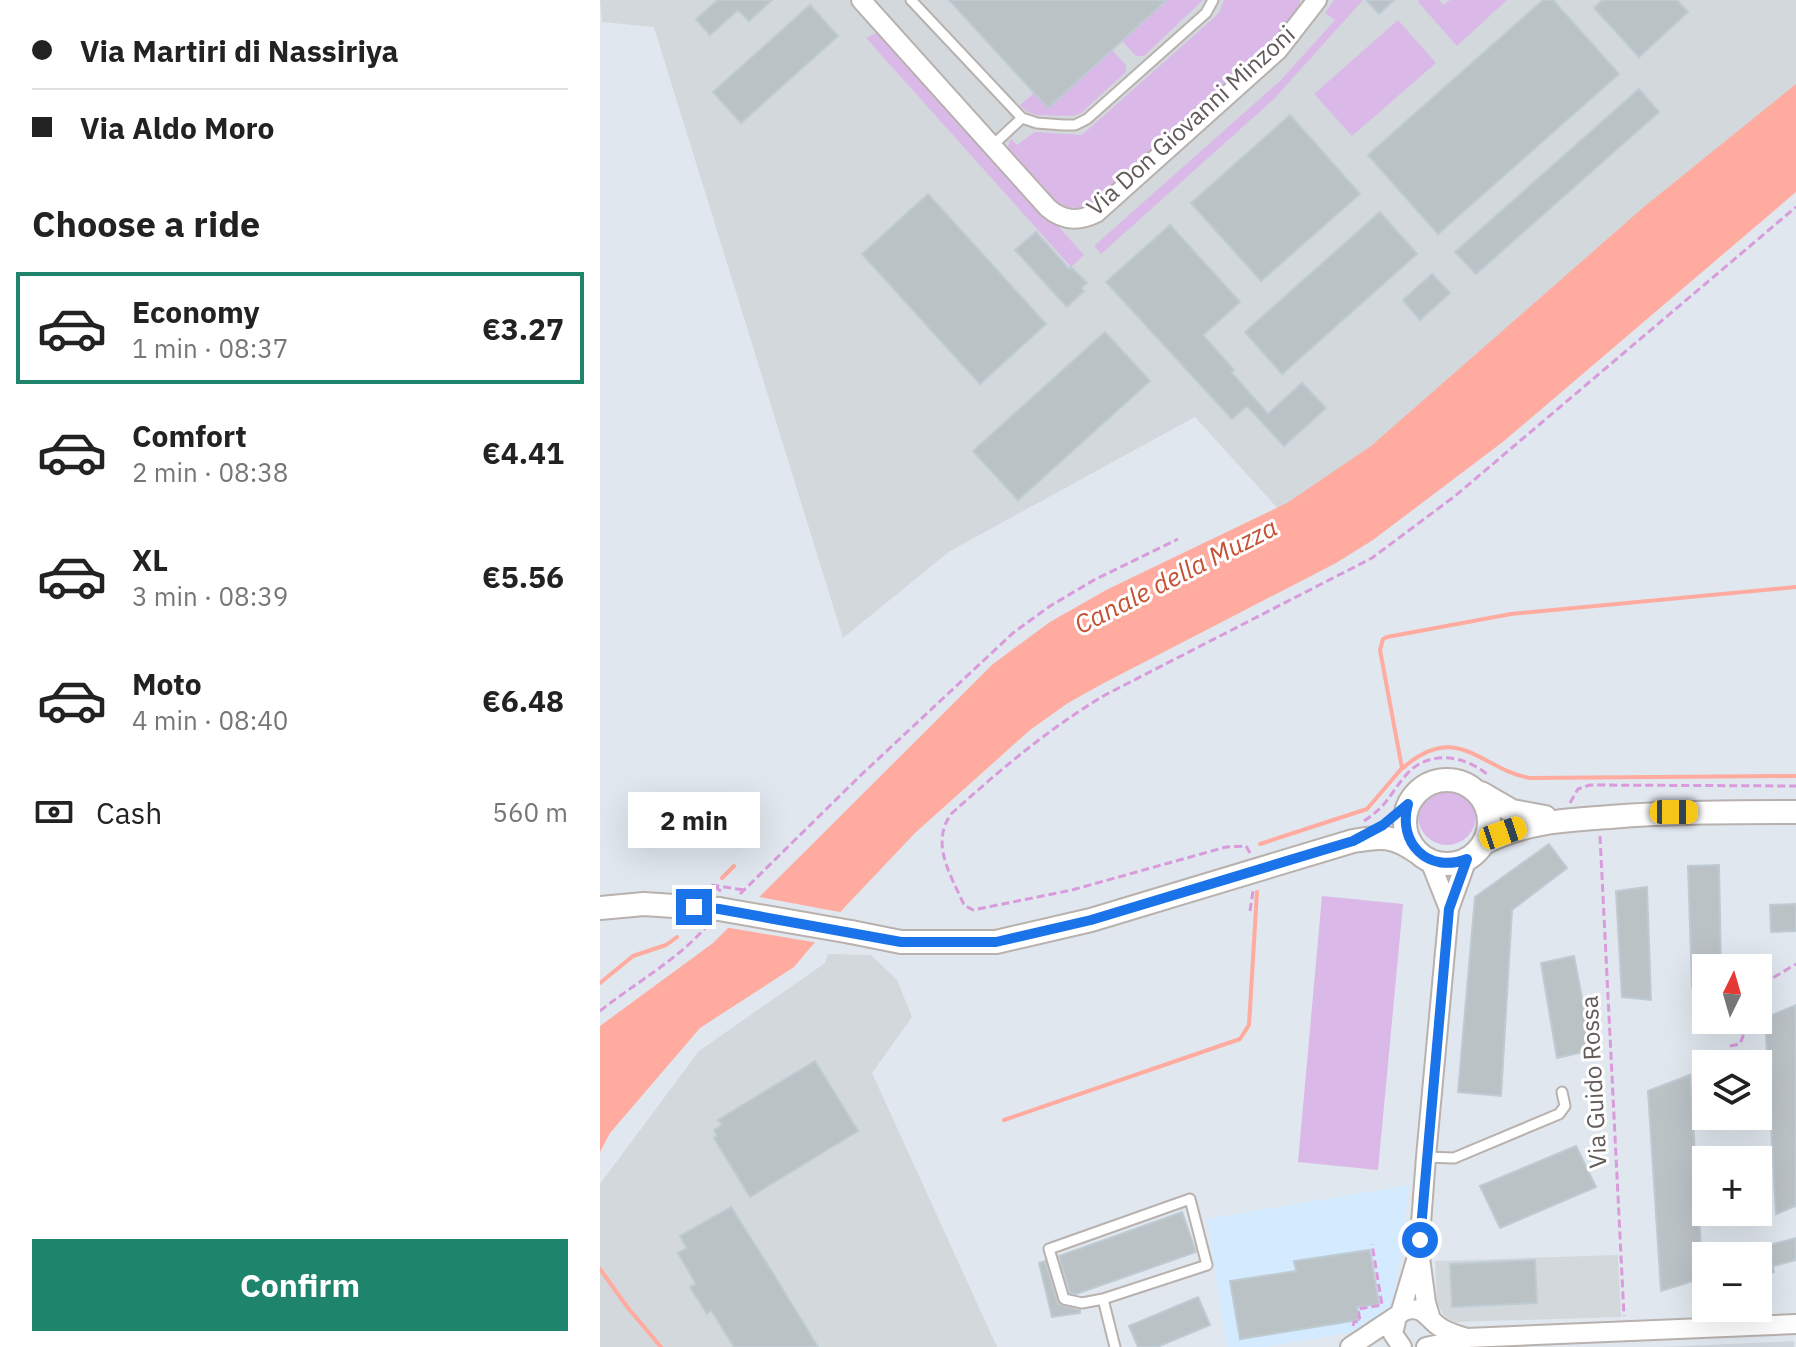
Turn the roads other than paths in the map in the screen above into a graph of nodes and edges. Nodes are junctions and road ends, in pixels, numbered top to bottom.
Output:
1 (861, 0) edge
2 (911, 0) edge
3 (1213, 0) edge
4 (1317, 0) edge
5 (1022, 118) junction
6 (993, 145) junction
7 (1484, 784) junction
8 (1408, 804) junction
9 (1796, 812) edge
10 (1562, 821) junction
11 (1354, 833) junction
12 (1484, 843) junction
13 (1424, 856) junction
14 (1467, 859) junction
15 (600, 908) edge
16 (1449, 909) junction
17 (1562, 1092) dead end
18 (1426, 1157) junction
19 (1419, 1250) junction
20 (1103, 1299) junction
21 (1399, 1315) junction
22 (1431, 1318) junction
23 (1796, 1324) edge
24 (1467, 1338) junction
25 (1352, 1346) edge
26 (1115, 1347) edge
27 (1396, 1347) edge
28 (1426, 1347) edge

1 - 6 street, Via Don Giovanni Minzoni
2 - 5 lane
3 - 5 lane
4 - 6 street, Via Don Giovanni Minzoni
5 - 6 lane
7 - 8 street
7 - 10 street
7 - 12 street
8 - 11 street
8 - 13 street
9 - 10 street
10 - 12 street
11 - 13 street
11 - 15 street, bridge
12 - 14 street
13 - 14 street
13 - 16 street
14 - 16 street
16 - 18 street
17 - 18 lane
18 - 19 street
19 - 21 street
19 - 22 street
20 - 20 lane
20 - 26 lane
21 - 22 street
21 - 25 street
21 - 27 street
22 - 24 street
22 - 28 street
23 - 24 street
24 - 28 street

